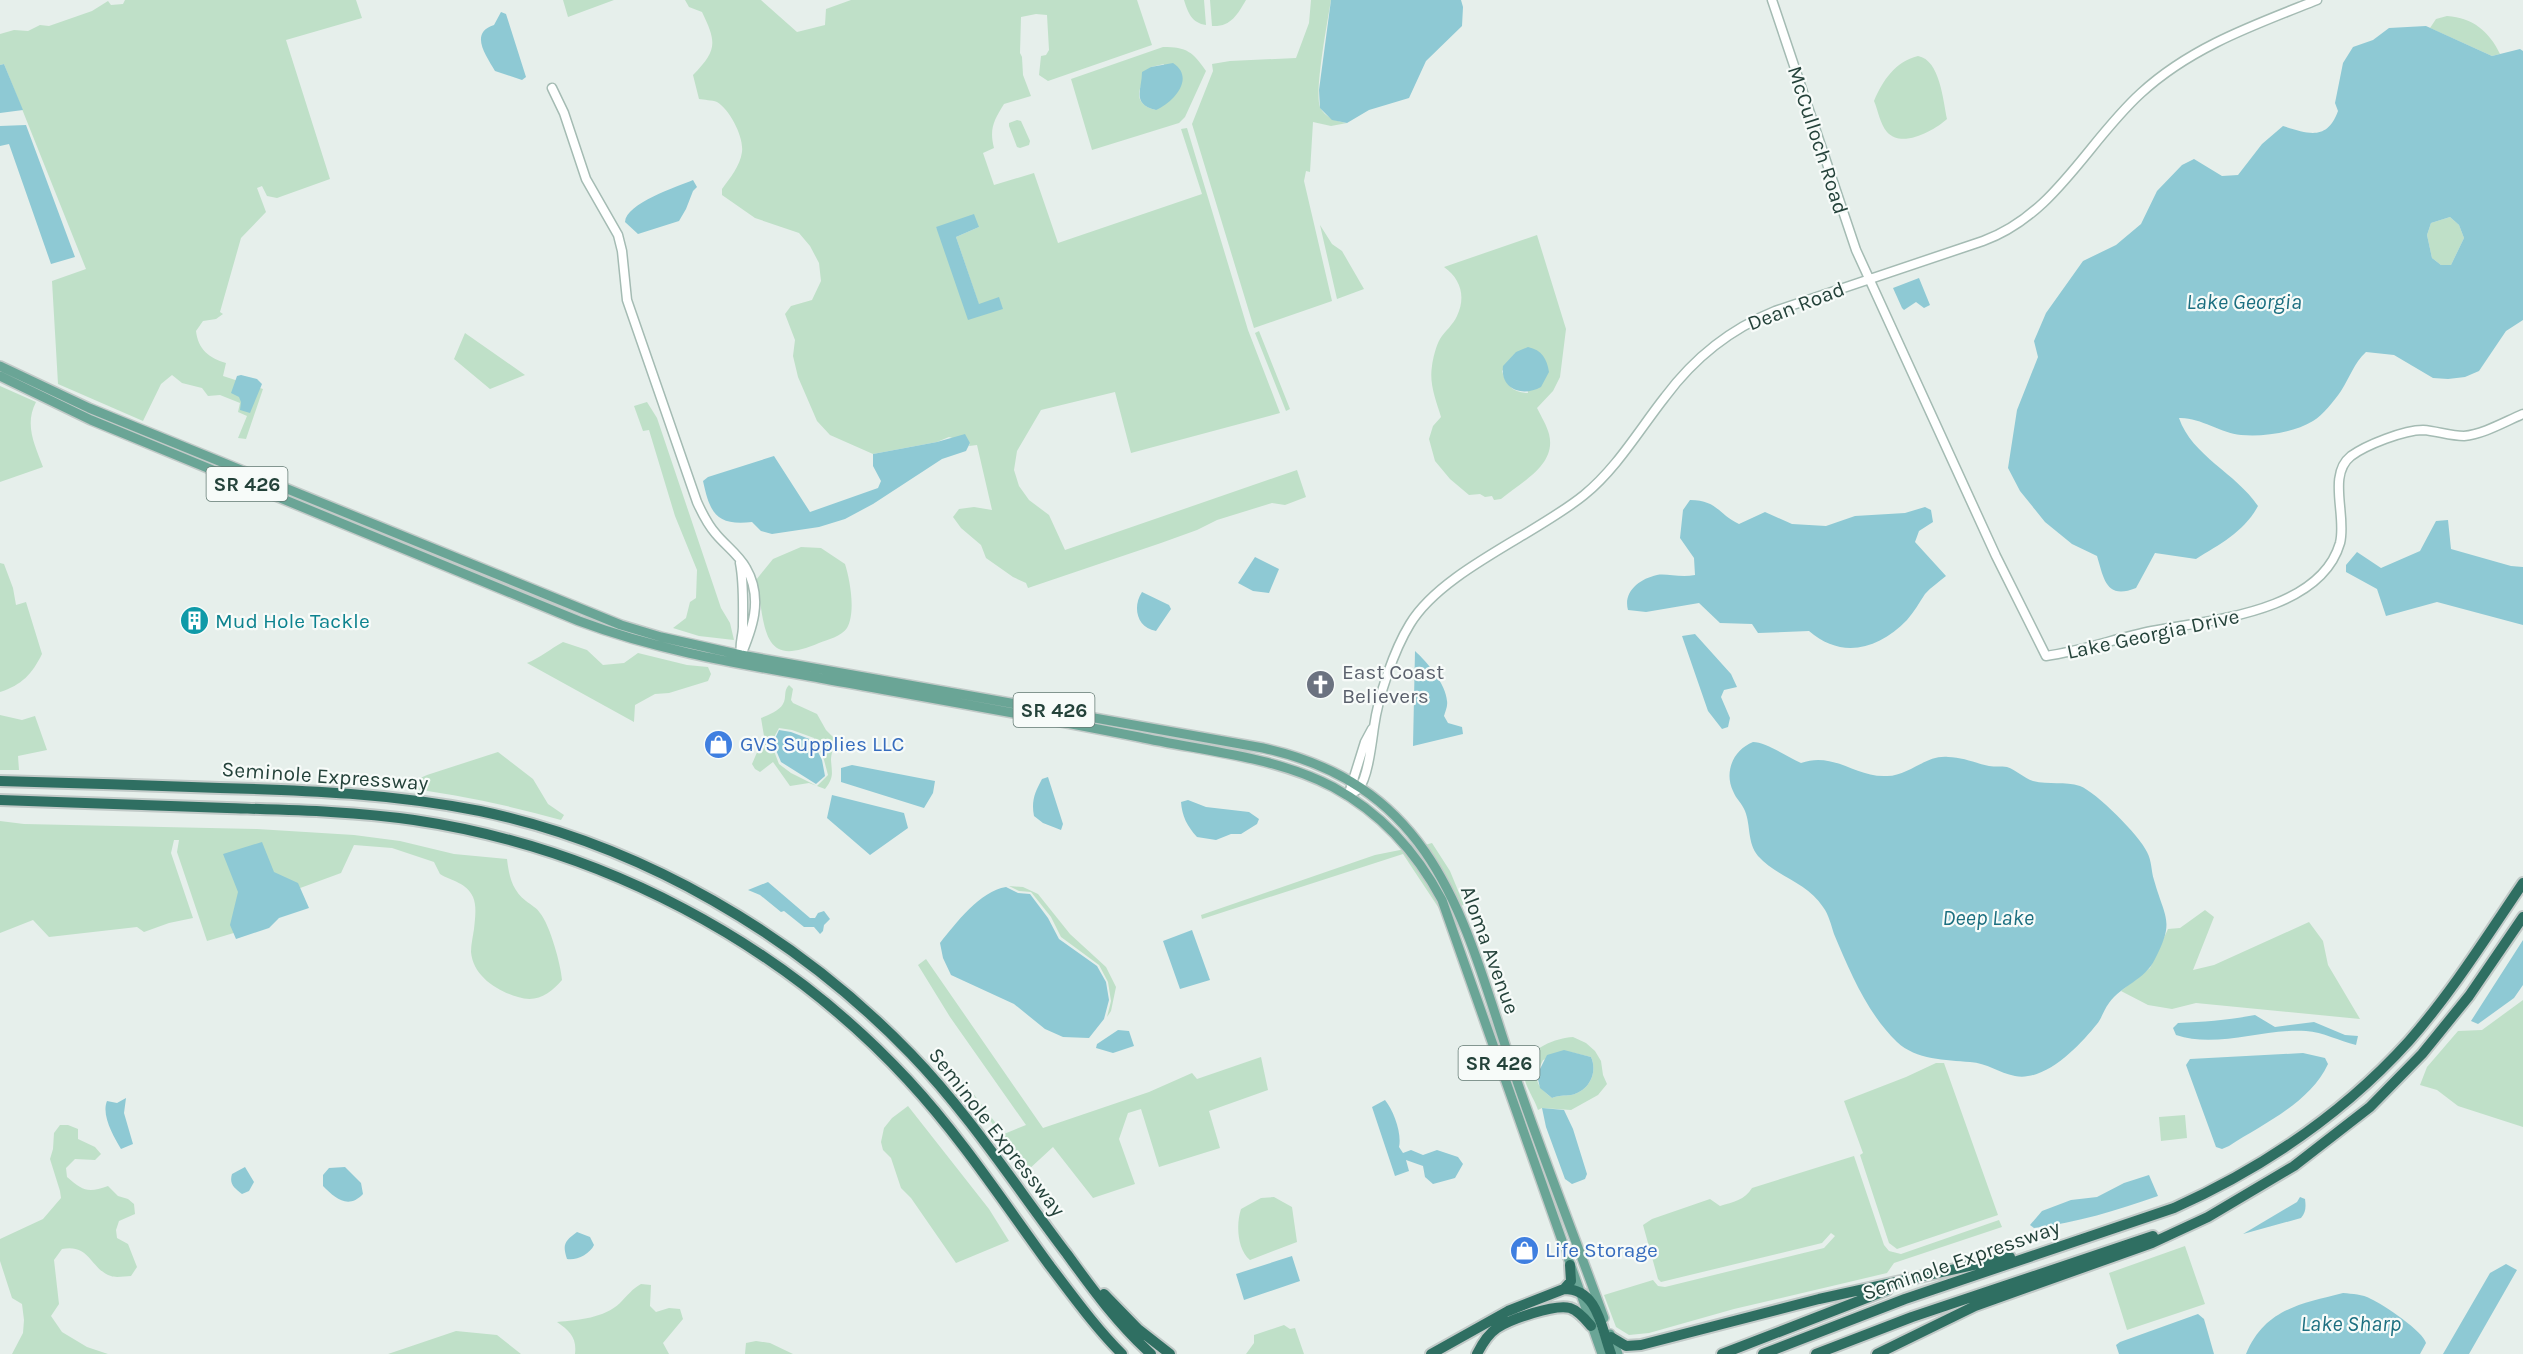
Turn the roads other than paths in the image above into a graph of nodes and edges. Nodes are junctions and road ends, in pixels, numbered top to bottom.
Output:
1 (1772, 0) edge
2 (2317, 0) edge
3 (552, 88) dead end
4 (1869, 278) junction
5 (0, 366) edge
6 (0, 376) edge
7 (2523, 414) edge
8 (275, 485) junction
9 (254, 487) junction
10 (296, 494) junction
11 (280, 498) junction
12 (739, 561) junction
13 (740, 659) junction
14 (1201, 737) junction
15 (1177, 745) junction
16 (0, 781) edge
17 (1356, 785) junction
18 (1348, 796) junction
19 (0, 800) edge
20 (2523, 883) edge
21 (1442, 900) junction
22 (1450, 917) junction
23 (2523, 917) edge
24 (1461, 918) junction
25 (1468, 937) junction
26 (1497, 1056) junction
27 (1512, 1068) junction
28 (1524, 1133) junction
29 (1562, 1203) junction
30 (2208, 1217) junction
31 (1043, 1222) junction
32 (2060, 1246) junction
33 (1570, 1265) junction
34 (1921, 1277) junction
35 (1564, 1289) junction
36 (1579, 1290) junction
37 (1591, 1326) junction
38 (1611, 1337) junction
39 (1122, 1354) edge
40 (1151, 1354) edge
41 (1170, 1354) edge
42 (1431, 1354) edge
43 (1478, 1354) edge
44 (1602, 1354) edge
45 (1611, 1354) edge
46 (1617, 1354) edge
47 (1722, 1354) edge
48 (1764, 1354) edge
49 (1816, 1354) edge
50 (1877, 1354) edge

1 - 4 street, McCulloch Road
2 - 4 street, Dean Road
3 - 12 street
4 - 7 street, Lake Georgia Drive
4 - 17 street, Dean Road
5 - 8 main road, SR 426
6 - 9 main road, SR 426
8 - 9 main road
8 - 10 main road, SR 426
9 - 11 main road, SR 426
10 - 11 main road
10 - 13 main road, SR 426
11 - 13 main road, SR 426
12 - 13 street
12 - 13 street
13 - 14 main road, SR 426
13 - 15 main road, SR 426
14 - 15 main road
14 - 17 main road, SR 426
15 - 18 main road, SR 426
16 - 31 highway, Seminole Expressway
17 - 18 street
17 - 24 main road, Aloma Avenue / SR 426
18 - 21 main road, Aloma Avenue / SR 426
19 - 39 highway, Seminole Expressway
20 - 32 highway, Seminole Expressway
21 - 22 main road, Aloma Avenue / SR 426
21 - 24 main road
22 - 25 main road
22 - 26 main road, Aloma Avenue / SR 426
23 - 30 highway
24 - 25 main road, Aloma Avenue / SR 426
25 - 27 main road, Aloma Avenue / SR 426
26 - 27 main road
26 - 28 main road, Aloma Avenue / SR 426
27 - 29 main road, Aloma Avenue / SR 426
28 - 29 main road
28 - 33 main road, Aloma Avenue / SR 426
29 - 38 main road, Aloma Avenue / SR 426
30 - 49 highway, Seminole Expressway
30 - 50 highway
31 - 40 highway, Seminole Expressway
31 - 41 highway
32 - 34 highway
32 - 48 highway, Seminole Expressway
33 - 35 highway
33 - 36 main road, Aloma Avenue / SR 426
34 - 38 highway
34 - 47 highway
35 - 36 highway
35 - 42 highway
36 - 37 main road, Aloma Avenue / SR 426
36 - 45 highway
37 - 43 highway
37 - 44 main road, Aloma Avenue / SR 426
38 - 46 main road, Aloma Avenue / SR 426

